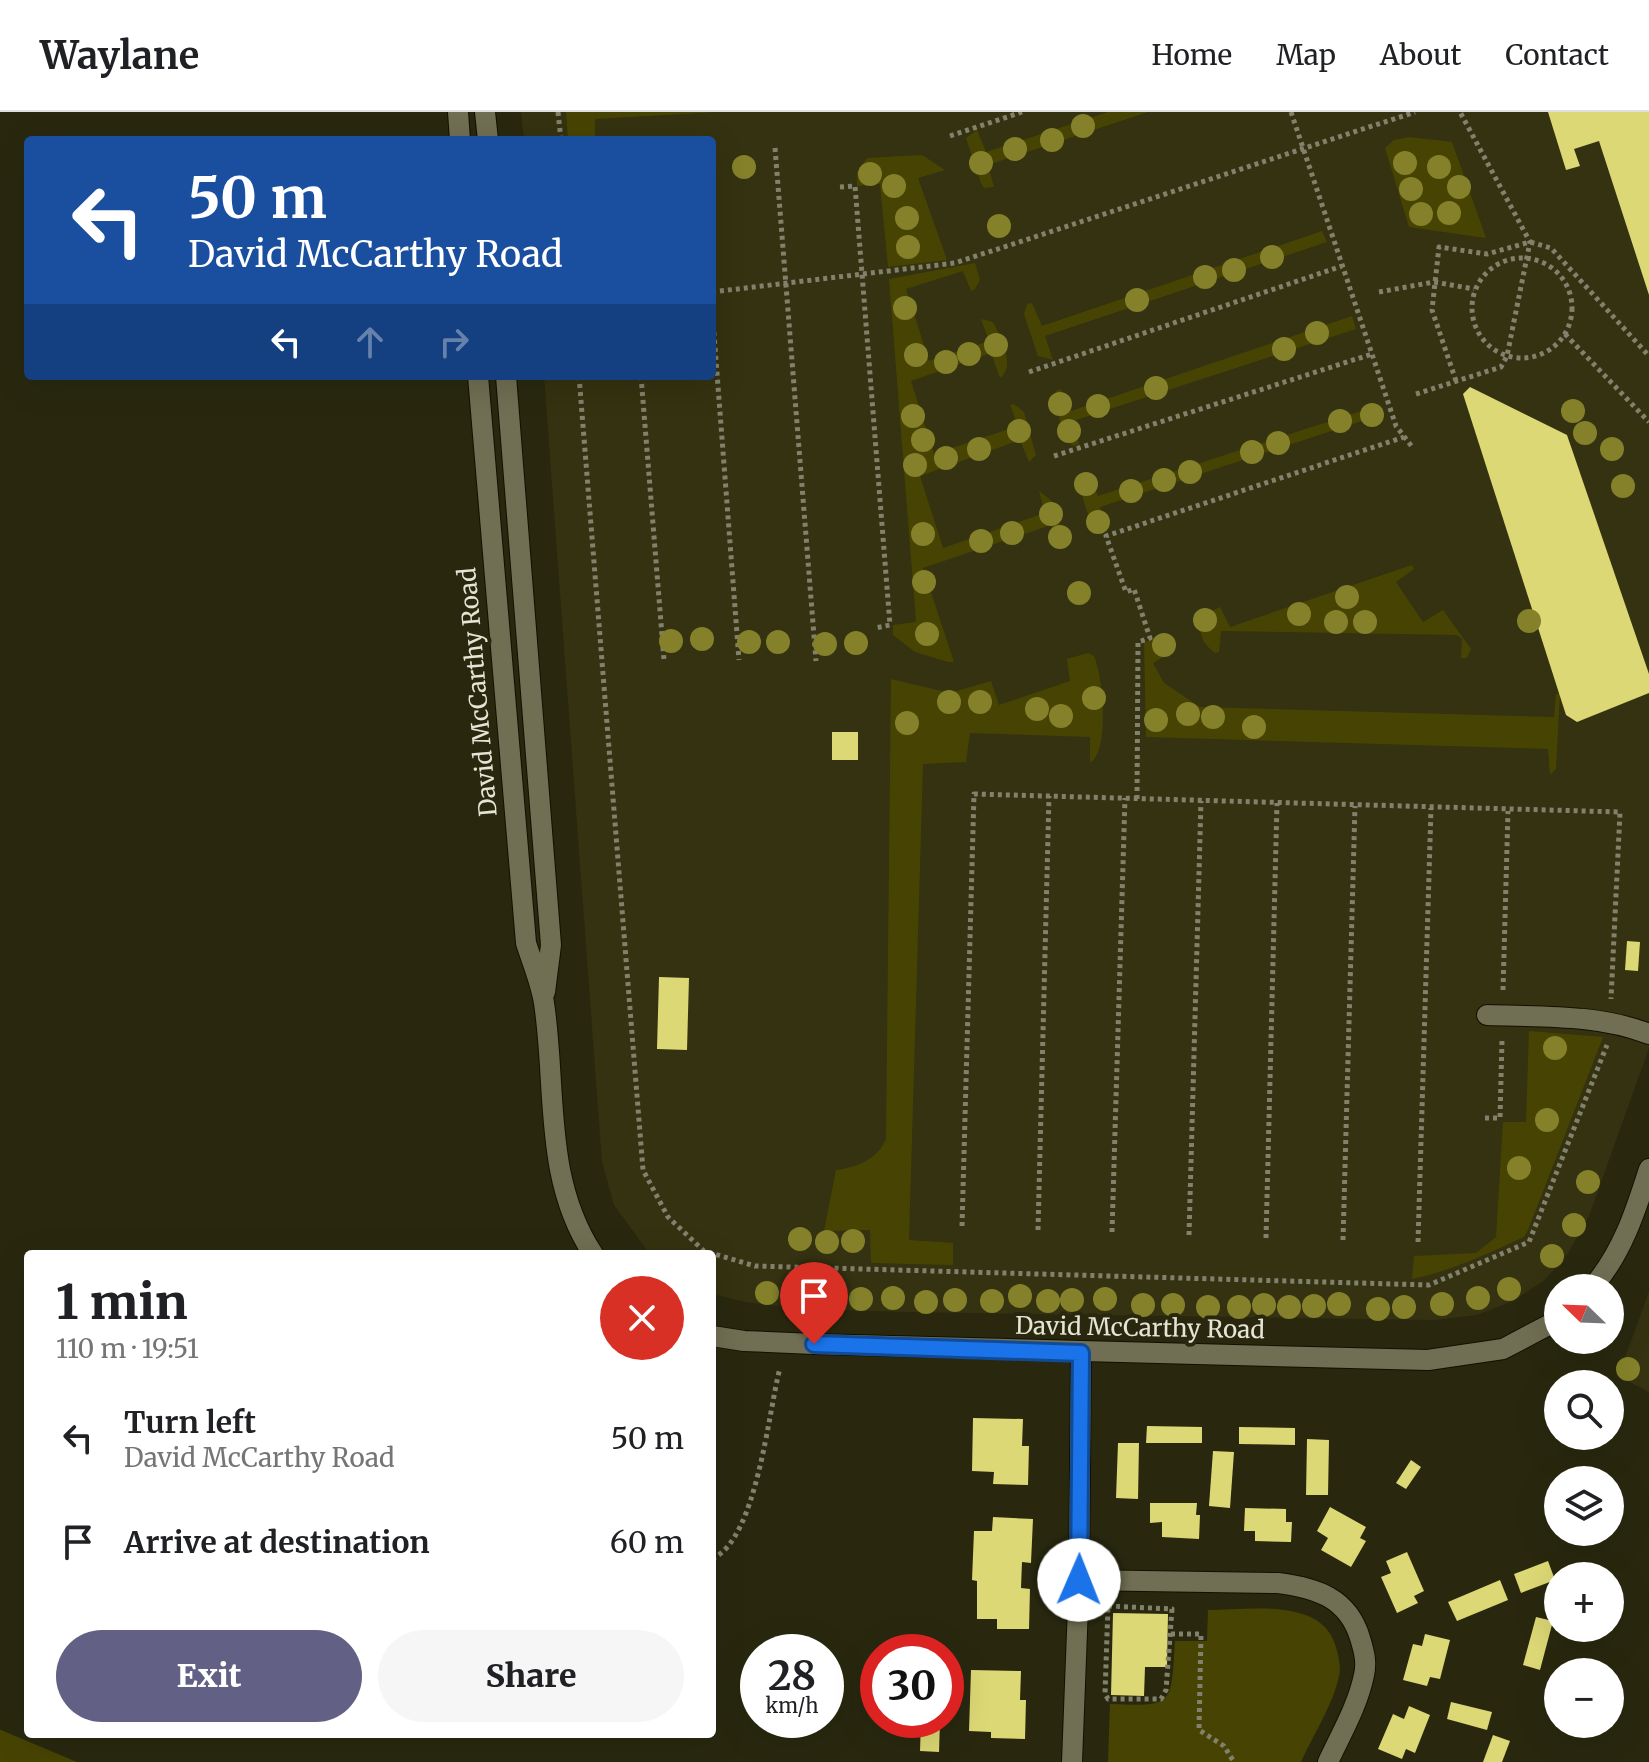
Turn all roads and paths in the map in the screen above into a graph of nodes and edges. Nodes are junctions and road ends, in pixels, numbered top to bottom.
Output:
1 (458, 112) edge
2 (485, 112) edge
3 (558, 112) edge
4 (1022, 112) edge
5 (1291, 112) edge
6 (1415, 112) edge
7 (1460, 112) edge
8 (460, 136) edge
9 (488, 136) edge
10 (561, 136) edge
11 (950, 136) dead end
12 (775, 148) dead end
13 (1303, 149) junction
14 (840, 187) dead end
15 (1530, 242) junction
16 (1528, 257) junction
17 (1342, 266) junction
18 (862, 275) junction
19 (786, 282) junction
20 (1434, 282) junction
21 (1474, 289) junction
22 (716, 291) edge
23 (1379, 292) dead end
24 (1565, 334) junction
25 (1372, 354) junction
26 (1507, 356) junction
27 (1649, 356) edge
28 (716, 360) edge
29 (1029, 372) dead end
30 (478, 380) edge
31 (506, 380) edge
32 (579, 380) edge
33 (641, 380) edge
34 (1456, 381) junction
35 (1416, 394) dead end
36 (1649, 422) edge
37 (1404, 437) junction
38 (1413, 448) dead end
39 (1054, 456) dead end
40 (875, 628) dead end
41 (664, 660) dead end
42 (739, 660) dead end
43 (816, 661) dead end
44 (1049, 796) junction
45 (1125, 798) junction
46 (1137, 799) junction
47 (1201, 801) junction
48 (1277, 803) junction
49 (1355, 806) junction
50 (1431, 808) junction
51 (1508, 811) junction
52 (544, 1000) junction
53 (1495, 1015) junction
54 (1610, 1023) junction
55 (1649, 1034) edge
56 (1485, 1118) dead end
57 (1649, 1169) edge
58 (962, 1226) dead end
59 (1038, 1230) dead end
60 (1112, 1232) dead end
61 (1189, 1235) dead end
62 (1266, 1238) dead end
63 (1343, 1240) dead end
64 (1418, 1242) dead end
65 (591, 1250) edge
66 (703, 1250) edge
67 (716, 1255) edge
68 (1602, 1274) edge
69 (1544, 1329) edge
70 (716, 1336) edge
71 (786, 1343) junction
72 (1081, 1353) junction
73 (716, 1557) edge
74 (1079, 1580) junction
75 (1171, 1634) junction
76 (1072, 1762) edge
77 (1234, 1762) edge
78 (1328, 1762) edge

1 - 8 street
2 - 9 street
3 - 10 path
4 - 11 path
5 - 13 path
6 - 13 path
7 - 15 path
12 - 19 path
13 - 17 path
13 - 18 path
14 - 18 path
15 - 16 path
15 - 20 path
15 - 27 path
16 - 21 path
16 - 24 path
16 - 26 path
17 - 25 path
17 - 29 path
18 - 19 path
18 - 40 path
19 - 22 path
19 - 43 path
20 - 21 path
20 - 23 path
20 - 34 path
21 - 26 path
24 - 26 path
24 - 36 path
25 - 37 path
25 - 39 path
26 - 34 path
28 - 42 path
30 - 52 street, David McCarthy Road
31 - 52 street, David McCarthy Road
32 - 66 path
33 - 41 path
34 - 35 path
37 - 38 path
37 - 46 path
44 - 45 path
44 - 58 path
44 - 59 path
45 - 46 path
45 - 60 path
46 - 47 path
47 - 48 path
47 - 61 path
48 - 49 path
48 - 62 path
49 - 50 path
49 - 63 path
50 - 51 path
50 - 64 path
51 - 53 path
51 - 54 path
52 - 65 street, David McCarthy Road
53 - 54 street
53 - 56 path
54 - 55 street
54 - 67 path
57 - 68 street
69 - 72 street, David McCarthy Road
70 - 71 street, David McCarthy Road
71 - 72 street, David McCarthy Road
71 - 73 path
72 - 74 street
74 - 76 street
74 - 78 street
75 - 75 path
75 - 77 path

